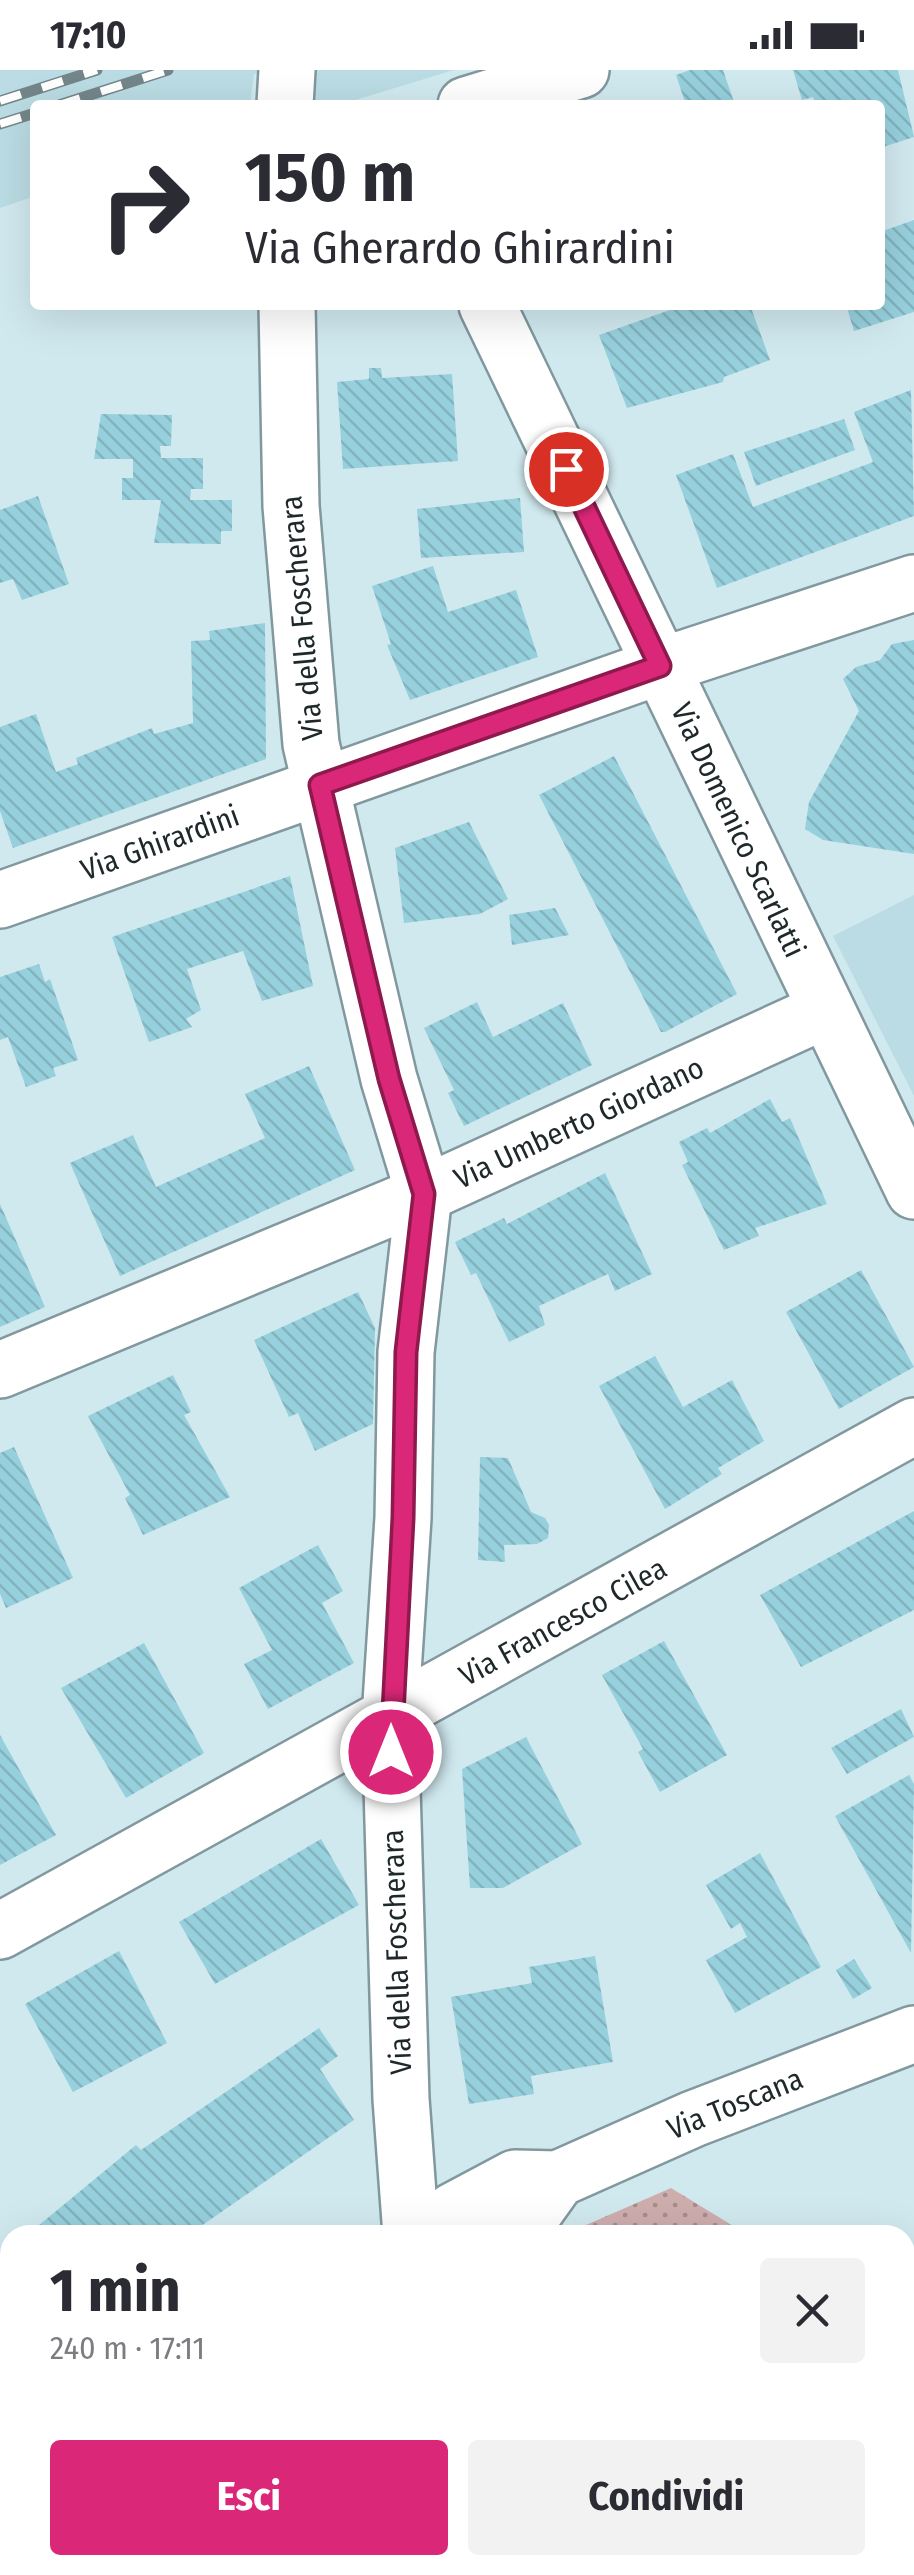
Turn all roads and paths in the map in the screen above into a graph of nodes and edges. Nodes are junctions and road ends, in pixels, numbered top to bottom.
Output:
1 (287, 70) edge
2 (581, 70) edge
3 (285, 100) edge
4 (482, 100) edge
5 (287, 310) edge
6 (489, 310) edge
7 (914, 583) edge
8 (660, 666) junction
9 (320, 785) junction
10 (0, 900) edge
11 (824, 1011) junction
12 (914, 1191) edge
13 (424, 1194) junction
14 (0, 1370) edge
15 (914, 1426) edge
16 (390, 1718) junction
17 (0, 1932) edge
18 (914, 2034) edge
19 (558, 2180) junction
20 (409, 2209) edge
21 (440, 2225) edge
22 (513, 2225) edge

1 - 3 street
2 - 4 street
5 - 9 street, Via della Foscherara
6 - 8 street, Via Domenico Scarlatti
7 - 8 street, Via Ghirardini
8 - 9 street, Via Ghirardini
8 - 11 street, Via Domenico Scarlatti
9 - 10 street, Via Ghirardini
9 - 13 street, Via della Foscherara
11 - 12 street, Via Domenico Scarlatti
11 - 13 street, Via Umberto Giordano
13 - 14 street, Via Umberto Giordano
13 - 16 street, Via della Foscherara
15 - 16 street, Via Francesco Cilea
16 - 17 street, Via Francesco Cilea
16 - 20 street, Via della Foscherara
18 - 19 street, Via Toscana
19 - 21 street, Via Toscana
19 - 22 street, Via Toscana

